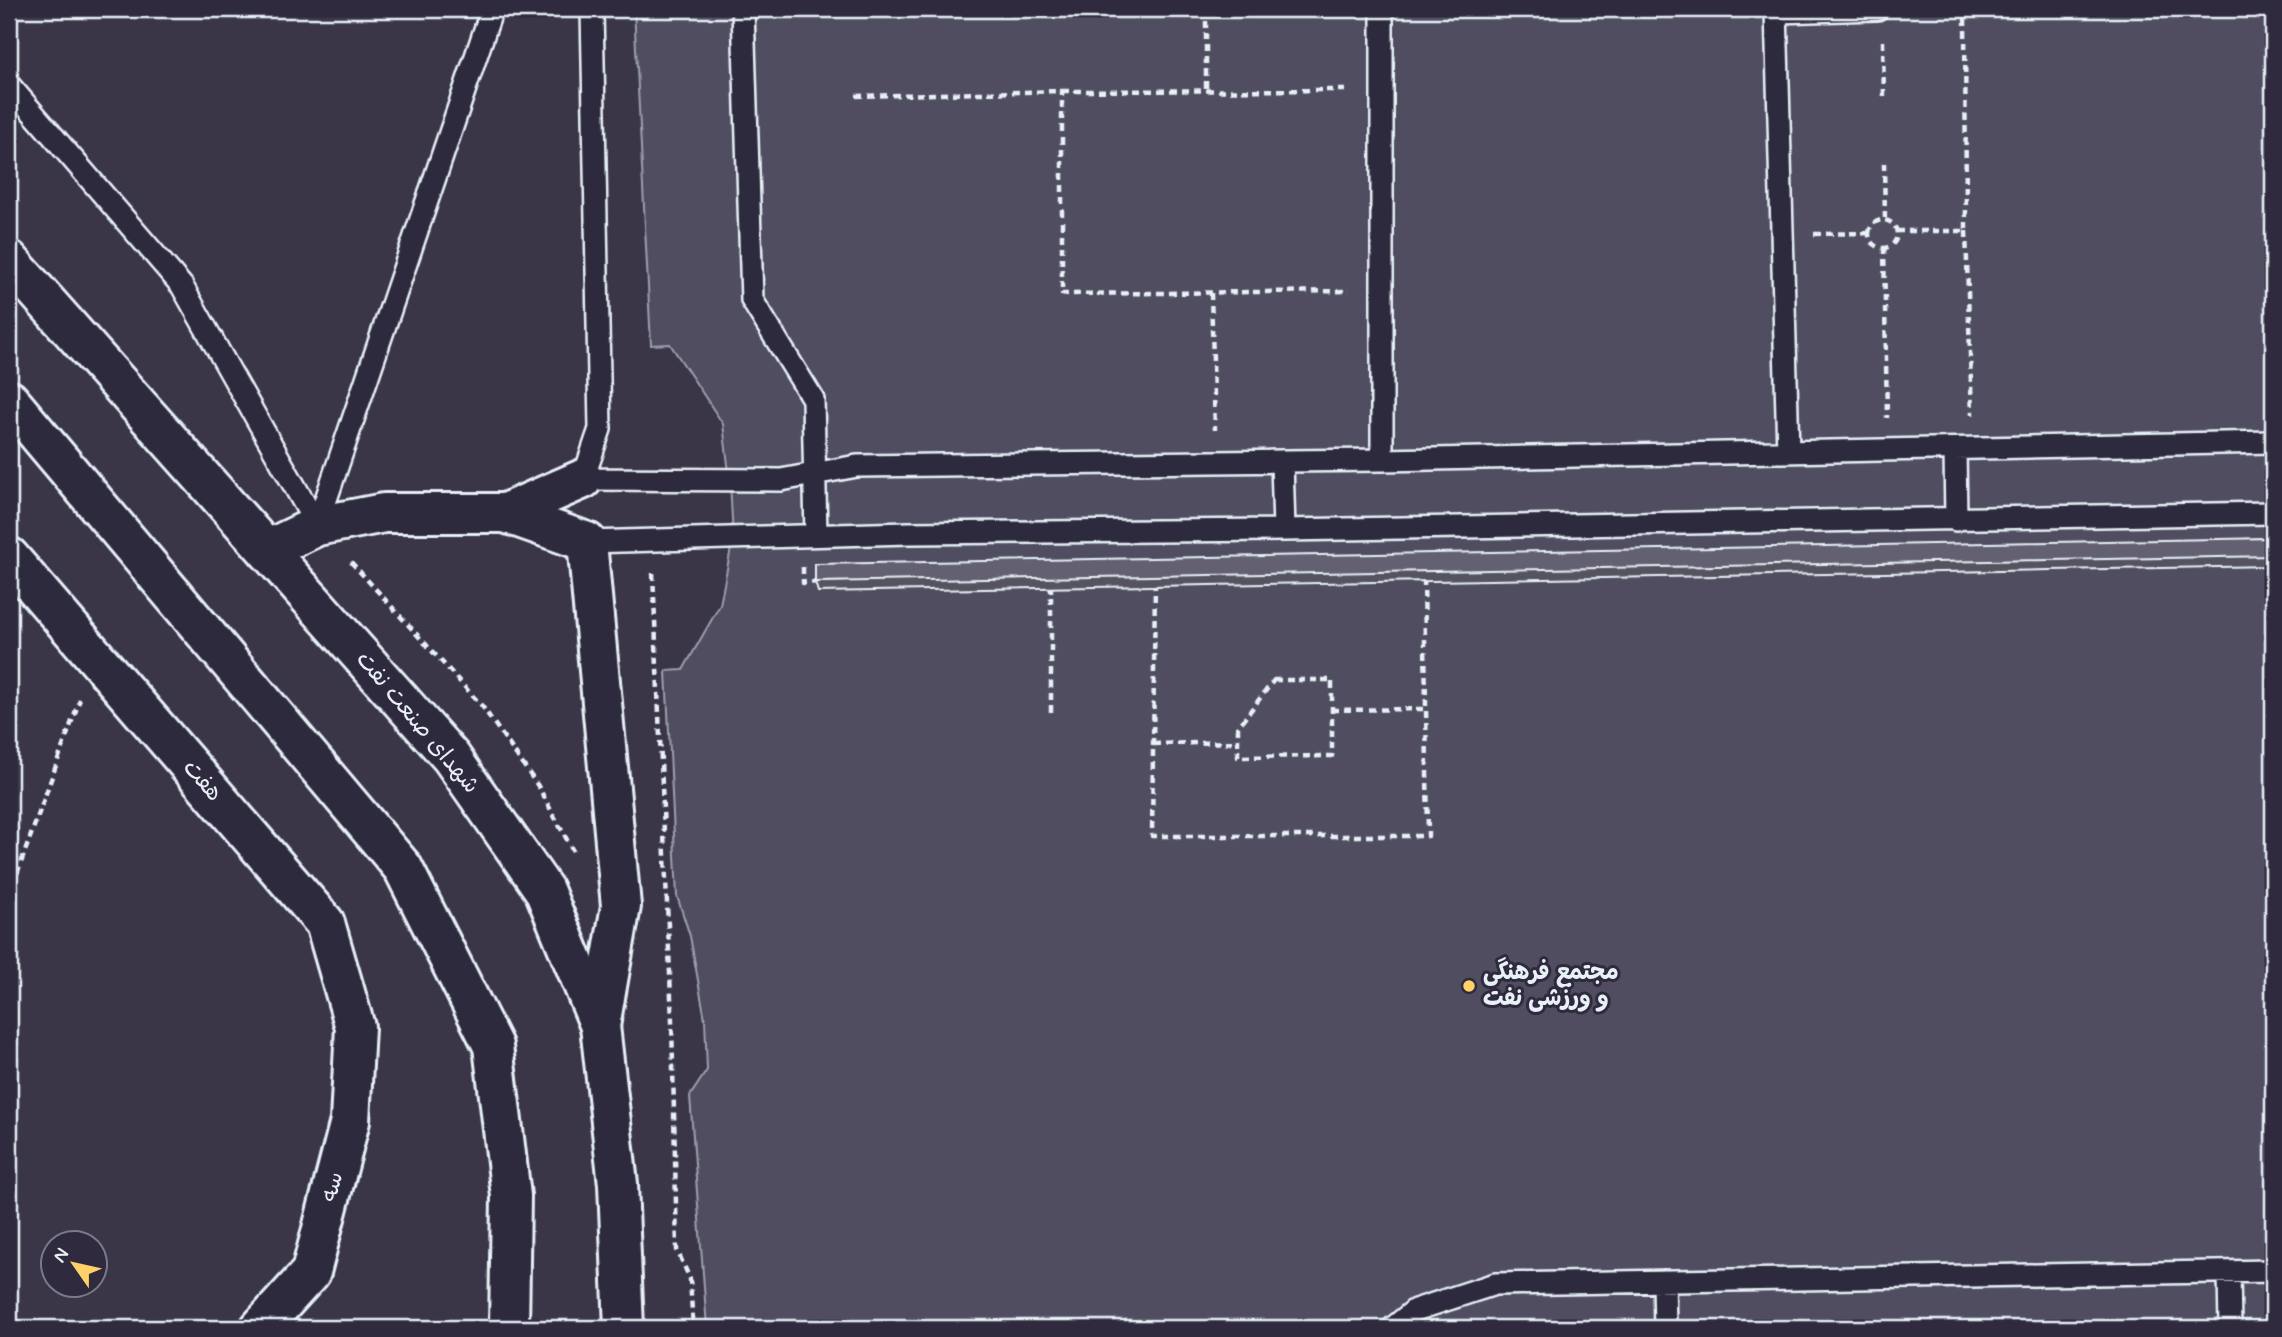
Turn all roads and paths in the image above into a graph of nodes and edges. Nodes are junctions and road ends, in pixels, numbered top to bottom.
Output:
1 (492, 9) edge
2 (592, 9) edge
3 (743, 9) edge
4 (1206, 9) edge
5 (1382, 9) edge
6 (1877, 9) edge
7 (1965, 9) edge
8 (1777, 10) edge
9 (1883, 35) dead end
10 (9, 85) edge
11 (1382, 90) junction
12 (1062, 91) junction
13 (1206, 91) junction
14 (856, 96) dead end
15 (1884, 99) dead end
16 (1884, 163) dead end
17 (1885, 220) junction
18 (1966, 230) junction
19 (1896, 231) junction
20 (1870, 233) junction
21 (1782, 235) junction
22 (1884, 247) junction
23 (9, 260) edge
24 (1381, 290) junction
25 (1211, 293) junction
26 (9, 400) edge
27 (1972, 418) dead end
28 (1888, 422) dead end
29 (1215, 431) dead end
30 (2273, 442) edge
31 (1955, 449) junction
32 (1788, 452) junction
33 (1382, 460) junction
34 (1282, 461) junction
35 (814, 474) junction
36 (583, 479) junction
37 (505, 513) junction
38 (2273, 513) edge
39 (1956, 520) junction
40 (317, 526) junction
41 (1284, 530) junction
42 (1154, 531) junction
43 (809, 535) junction
44 (652, 540) junction
45 (587, 542) junction
46 (267, 550) junction
47 (9, 557) edge
48 (1424, 572) edge
49 (1051, 578) edge
50 (829, 582) edge
51 (95, 657) junction
52 (1426, 709) junction
53 (1332, 710) junction
54 (1051, 712) dead end
55 (1238, 742) junction
56 (1153, 744) junction
57 (574, 853) dead end
58 (9, 896) edge
59 (600, 1026) junction
60 (355, 1027) joint
61 (2273, 1271) edge
62 (2229, 1272) junction
63 (1664, 1281) junction
64 (260, 1328) edge
65 (509, 1328) edge
66 (624, 1328) edge
67 (693, 1328) edge
68 (1393, 1328) edge
69 (1665, 1328) edge
70 (2230, 1328) edge

1 - 40 lane
2 - 36 lane
3 - 35 lane
4 - 13 path
5 - 11 lane
6 - 8 lane
7 - 18 path
8 - 21 lane
9 - 15 path
10 - 40 lane
11 - 13 path
11 - 24 lane
12 - 13 path
12 - 14 path
12 - 25 path
16 - 17 path
17 - 19 path
17 - 20 path
18 - 19 path
18 - 27 path
19 - 22 path
20 - 21 path
20 - 22 path
21 - 32 lane
22 - 28 path
23 - 46 main road, شهدای صنعت نفت
24 - 25 path
24 - 33 lane
25 - 29 path
26 - 65 main road
30 - 31 lane
31 - 32 lane
31 - 39 lane
32 - 33 lane
33 - 34 lane
34 - 35 lane
34 - 41 lane
35 - 36 lane
35 - 43 lane
36 - 37 main road
37 - 40 main road
37 - 45 main road
38 - 39 lane
39 - 41 lane
40 - 46 main road
40 - 57 path
41 - 42 lane
42 - 43 lane
42 - 56 path
43 - 44 lane
43 - 50 path
44 - 45 lane
44 - 67 path
45 - 59 main road
46 - 59 main road, شهدای صنعت نفت
47 - 51 main road, هفت
48 - 52 path
49 - 54 path
51 - 58 path
51 - 60 main road, هفت
52 - 53 path
52 - 56 path
53 - 55 path
53 - 55 path
55 - 56 path
59 - 66 main road, شهدای صنعت نفت
60 - 64 main road, سه
61 - 62 lane
62 - 63 lane
62 - 70 lane
63 - 68 lane
63 - 69 lane

